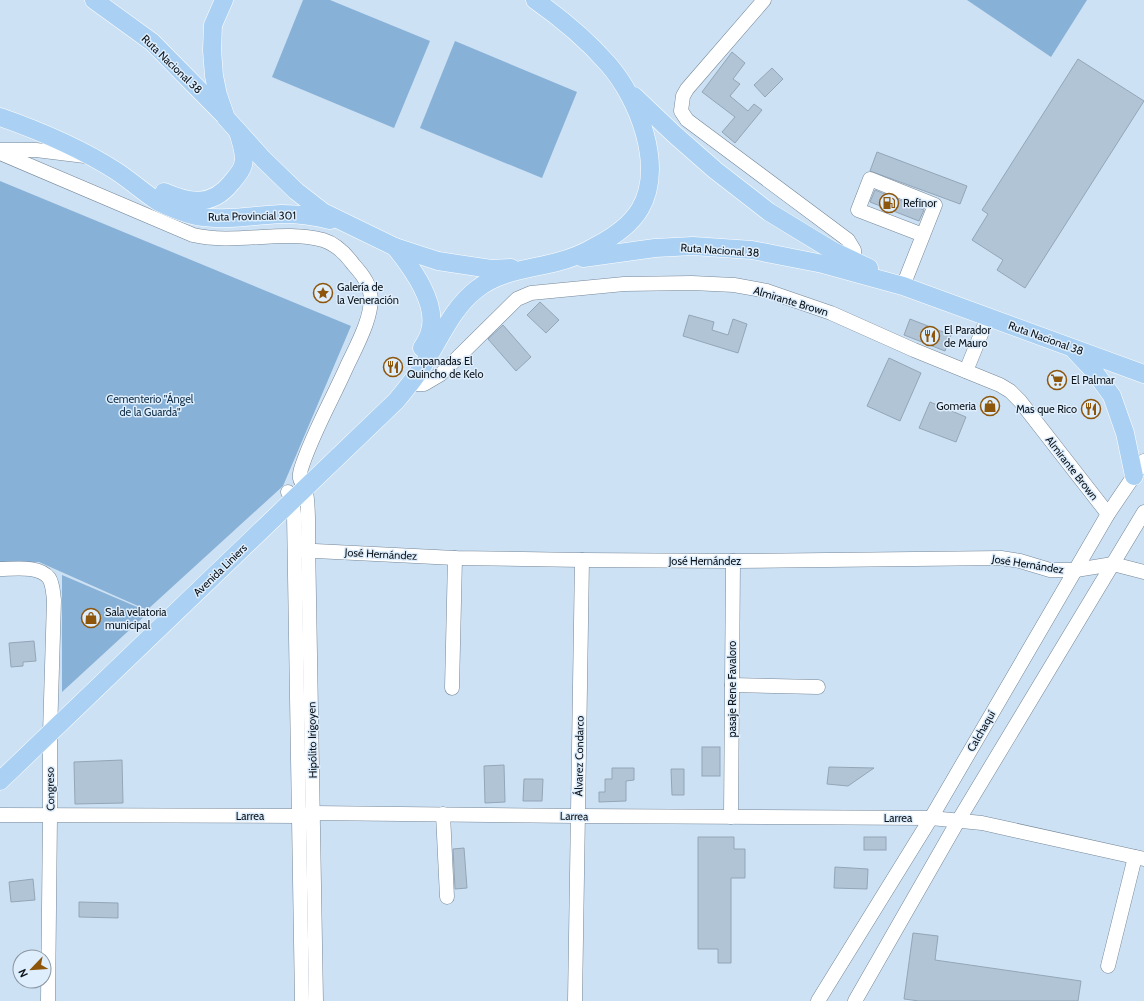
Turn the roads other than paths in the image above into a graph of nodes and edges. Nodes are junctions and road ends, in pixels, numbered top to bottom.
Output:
1 (94, 0) edge
2 (224, 0) edge
3 (535, 0) edge
4 (551, 0) edge
5 (764, 0) edge
6 (558, 17) junction
7 (627, 90) junction
8 (0, 117) edge
9 (232, 124) junction
10 (0, 151) edge
11 (93, 157) junction
12 (117, 172) junction
13 (350, 226) junction
14 (923, 235) junction
15 (395, 247) junction
16 (558, 262) junction
17 (855, 262) junction
18 (526, 268) junction
19 (903, 286) junction
20 (988, 317) junction
21 (1072, 348) junction
22 (427, 350) junction
23 (966, 371) junction
24 (1144, 374) edge
25 (410, 384) junction
26 (1144, 462) edge
27 (1134, 476) junction
28 (296, 490) junction
29 (1144, 512) edge
30 (1108, 514) junction
31 (302, 550) junction
32 (455, 558) junction
33 (582, 560) junction
34 (733, 561) junction
35 (1113, 564) junction
36 (0, 569) edge
37 (1076, 570) junction
38 (1144, 572) edge
39 (732, 685) junction
40 (818, 687) dead end
41 (452, 688) dead end
42 (50, 716) junction
43 (50, 734) junction
44 (0, 764) edge
45 (0, 781) edge
46 (307, 814) junction
47 (443, 814) junction
48 (0, 815) edge
49 (50, 816) junction
50 (578, 816) junction
51 (731, 817) junction
52 (931, 818) junction
53 (958, 821) junction
54 (1139, 858) edge
55 (446, 897) dead end
56 (1108, 966) dead end
57 (860, 1000) edge
58 (48, 1001) edge
59 (302, 1001) edge
60 (316, 1001) edge
61 (575, 1001) edge
62 (818, 1001) edge

1 - 9 main road, Ruta Nacional 38
2 - 9 main road, Ruta Provincial 301
3 - 6 main road
4 - 6 main road
5 - 17 street
6 - 7 main road
7 - 16 main road
7 - 17 main road, Ruta Nacional 38
8 - 11 main road, Ruta Provincial 301
9 - 12 main road, Ruta Provincial 301
9 - 13 main road, Ruta Nacional 38
10 - 11 street
10 - 28 street
11 - 12 main road, Ruta Provincial 301
12 - 13 main road, Ruta Provincial 301
13 - 15 main road
14 - 14 street
14 - 19 street
15 - 18 main road
15 - 22 main road
16 - 18 main road
16 - 19 main road, Ruta Nacional 38
17 - 19 main road, Ruta Nacional 38
18 - 22 main road
19 - 20 main road, Ruta Nacional 38
20 - 21 main road, Ruta Nacional 38
20 - 23 street
21 - 24 main road, Ruta Nacional 38
21 - 27 main road
22 - 25 main road, Avenida Liniers
22 - 28 main road, Avenida Liniers
23 - 25 street, Almirante Brown
23 - 30 street, Almirante Brown
25 - 28 main road, Avenida Liniers
26 - 27 street, Calchaquí
27 - 30 street, Calchaquí
28 - 31 street, Hipólito Irigoyen
28 - 42 main road, Avenida Liniers
28 - 43 main road, Avenida Liniers
29 - 35 street
30 - 37 street, Calchaquí
31 - 32 street, José Hernández
31 - 46 street, Hipólito Irigoyen
32 - 33 street, José Hernández
32 - 41 street
33 - 34 street, José Hernández
33 - 50 street, Álvarez Condarco
34 - 37 street, José Hernández
34 - 39 street, pasaje Rene Favaloro
35 - 37 street, José Hernández
35 - 38 street
35 - 53 street
36 - 42 street, Congreso
37 - 52 street, Calchaquí
39 - 40 street
39 - 51 street, pasaje Rene Favaloro
42 - 43 street, Congreso
42 - 44 main road, Avenida Liniers
43 - 45 main road, Avenida Liniers
43 - 49 street, Congreso
46 - 47 street, Larrea
46 - 49 street, Larrea
46 - 59 street, Hipólito Irigoyen
46 - 60 street, Hipólito Irigoyen
47 - 50 street, Larrea
47 - 55 street
48 - 49 street, Larrea
49 - 58 street, Congreso
50 - 51 street, Larrea
50 - 61 street, Álvarez Condarco
51 - 52 street, Larrea
52 - 53 street, Larrea
52 - 62 street, Calchaquí
53 - 54 street, Larrea
53 - 57 street
54 - 56 street

